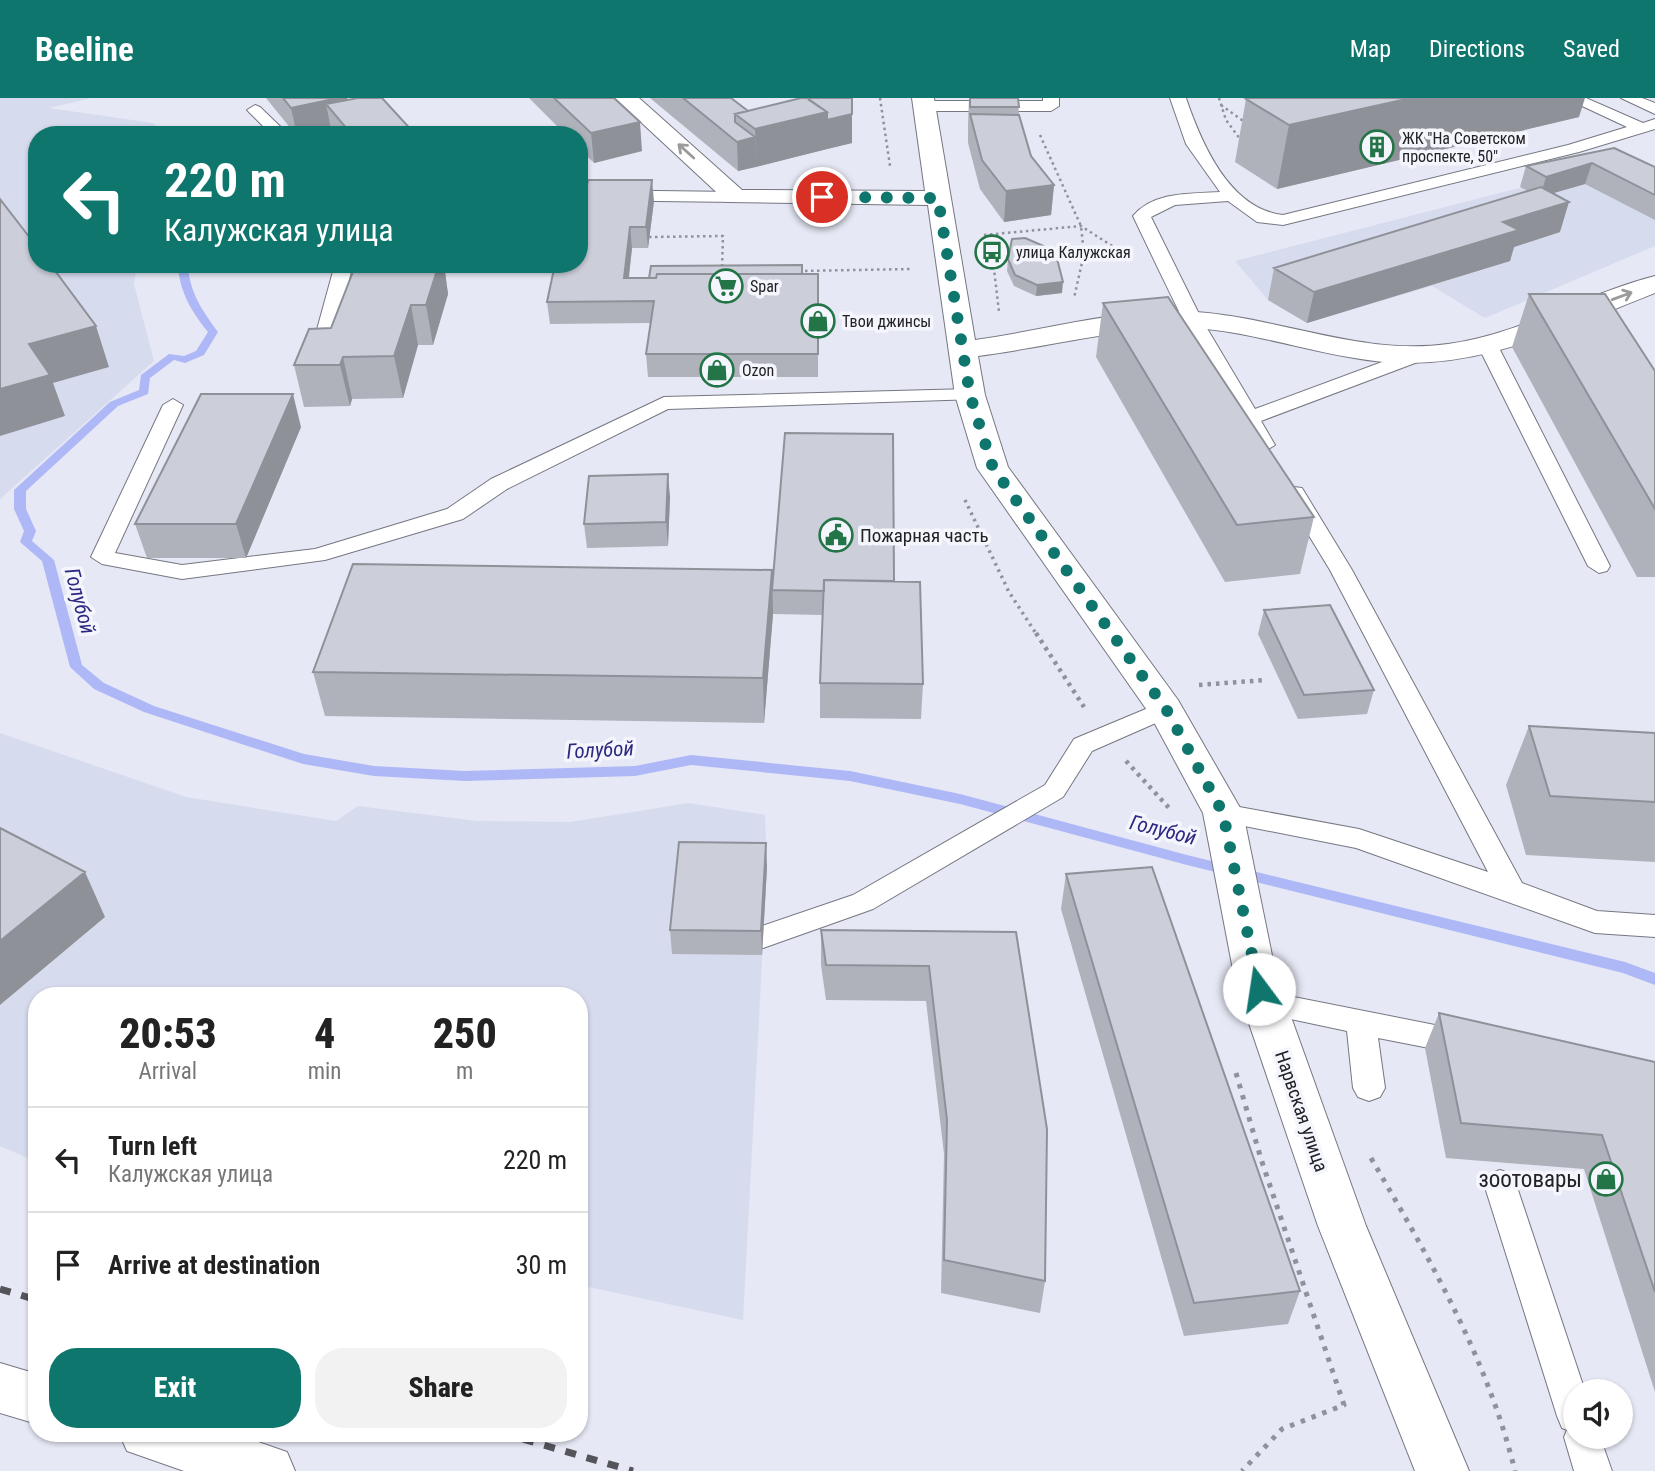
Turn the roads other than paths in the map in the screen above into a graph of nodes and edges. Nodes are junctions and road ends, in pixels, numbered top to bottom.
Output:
1 (627, 98) edge
2 (1178, 98) edge
3 (1573, 98) edge
4 (1629, 98) edge
5 (924, 102) edge
6 (1051, 102) edge
7 (1655, 109) edge
8 (255, 110) dead end
9 (272, 126) edge
10 (1647, 130) edge
11 (1585, 146) junction
12 (1609, 156) edge
13 (588, 195) edge
14 (1231, 195) junction
15 (736, 197) junction
16 (938, 198) junction
17 (342, 273) edge
18 (1655, 284) edge
19 (1193, 320) junction
20 (1488, 346) junction
21 (963, 350) junction
22 (320, 355) edge
23 (1416, 356) junction
24 (970, 395) junction
25 (173, 405) dead end
26 (1248, 419) junction
27 (1599, 566) dead end
28 (1166, 709) junction
29 (1226, 826) junction
30 (1512, 890) junction
31 (1655, 926) edge
32 (763, 937) edge
33 (1264, 1003) junction
34 (1360, 1020) junction
35 (1495, 1049) edge
36 (1369, 1088) dead end
37 (1500, 1184) dead end
38 (1563, 1379) edge
39 (0, 1388) edge
40 (28, 1396) edge
41 (175, 1442) edge
42 (1586, 1449) edge
43 (268, 1471) edge
44 (1442, 1471) edge
45 (1593, 1471) edge

15 -> 1 main road
2 - 14 lane
3 - 10 lane
4 - 7 lane
5 - 6 lane
5 - 16 main road, Нарвская улица
8 - 9 lane
10 - 11 lane
11 - 12 lane
11 - 14 lane
13 - 15 lane
14 - 19 lane
15 - 16 main road
16 - 21 main road, Нарвская улица
17 - 22 lane
20 -> 18 main road
19 - 21 main road
19 - 23 main road
19 - 26 lane
20 - 23 main road
20 - 27 lane
21 - 24 main road, Нарвская улица
23 - 26 lane
24 - 25 lane
24 - 28 main road, Нарвская улица
26 - 30 lane
28 - 29 main road, Нарвская улица
28 - 32 lane
29 - 30 lane
29 - 33 main road, Нарвская улица
30 - 31 lane
33 - 34 lane
33 - 44 main road, Нарвская улица
34 - 35 lane
34 - 36 lane
37 - 38 lane
39 - 40 main road
41 - 43 main road
42 - 45 lane

